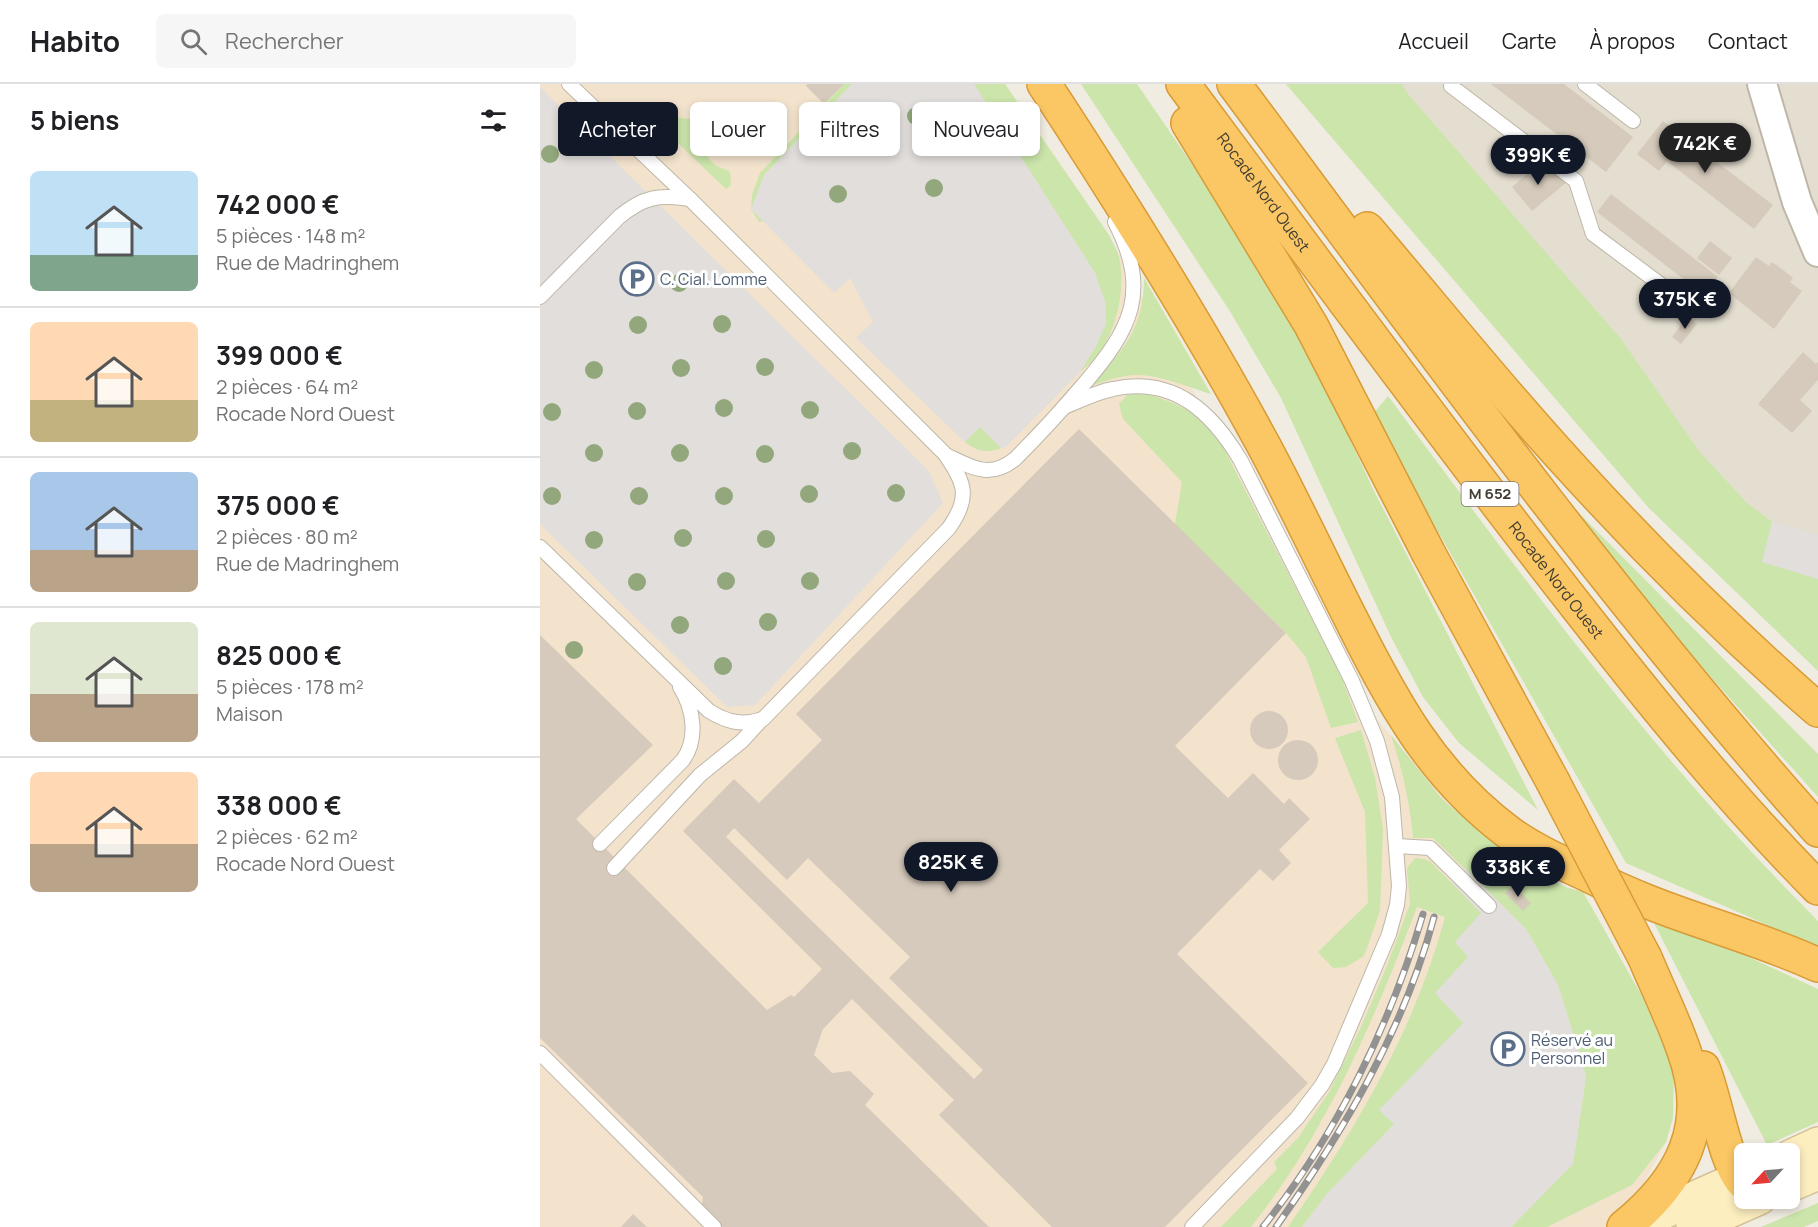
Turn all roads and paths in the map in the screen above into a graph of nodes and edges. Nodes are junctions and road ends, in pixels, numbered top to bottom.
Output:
1 (569, 84) edge
2 (1044, 84) edge
3 (1162, 84) edge
4 (1183, 84) edge
5 (1234, 84) edge
6 (1453, 84) edge
7 (1585, 84) edge
8 (1762, 84) edge
9 (1633, 121) dead end
10 (1272, 135) junction
11 (690, 199) junction
12 (1818, 252) edge
13 (540, 297) edge
14 (1684, 302) dead end
15 (1064, 407) junction
16 (944, 453) junction
17 (540, 547) edge
18 (672, 675) junction
19 (1818, 710) edge
20 (763, 719) junction
21 (1818, 830) edge
22 (600, 844) dead end
23 (1396, 846) junction
24 (614, 868) dead end
25 (1818, 888) edge
26 (1489, 906) dead end
27 (1645, 958) junction
28 (1818, 965) edge
29 (540, 1053) edge
30 (1818, 1144) edge
31 (1800, 1152) edge
32 (1734, 1162) edge
33 (1818, 1173) edge
34 (1800, 1181) edge
35 (1734, 1189) edge
36 (1734, 1194) edge
37 (714, 1227) edge
38 (1192, 1227) edge
39 (1624, 1227) edge
40 (1630, 1227) edge
41 (1693, 1227) edge

1 - 11 lane
2 - 15 lane
2 - 28 highway
3 - 27 highway, bridge
4 - 25 highway, Rocade Nord Ouest / M 652
5 - 10 highway, M 652
6 - 14 lane
7 - 9 lane
8 - 12 street
10 - 19 highway
10 - 21 highway, M 652
11 - 13 lane
11 - 16 lane
15 - 16 lane
15 - 23 lane
16 - 20 lane
17 - 18 lane
18 - 20 lane
18 - 22 lane
20 - 24 lane
23 - 26 lane
23 - 38 lane
27 - 32 highway
27 - 39 highway
29 - 37 lane
30 - 31 main road
33 - 34 main road
35 - 40 main road
36 - 41 main road

